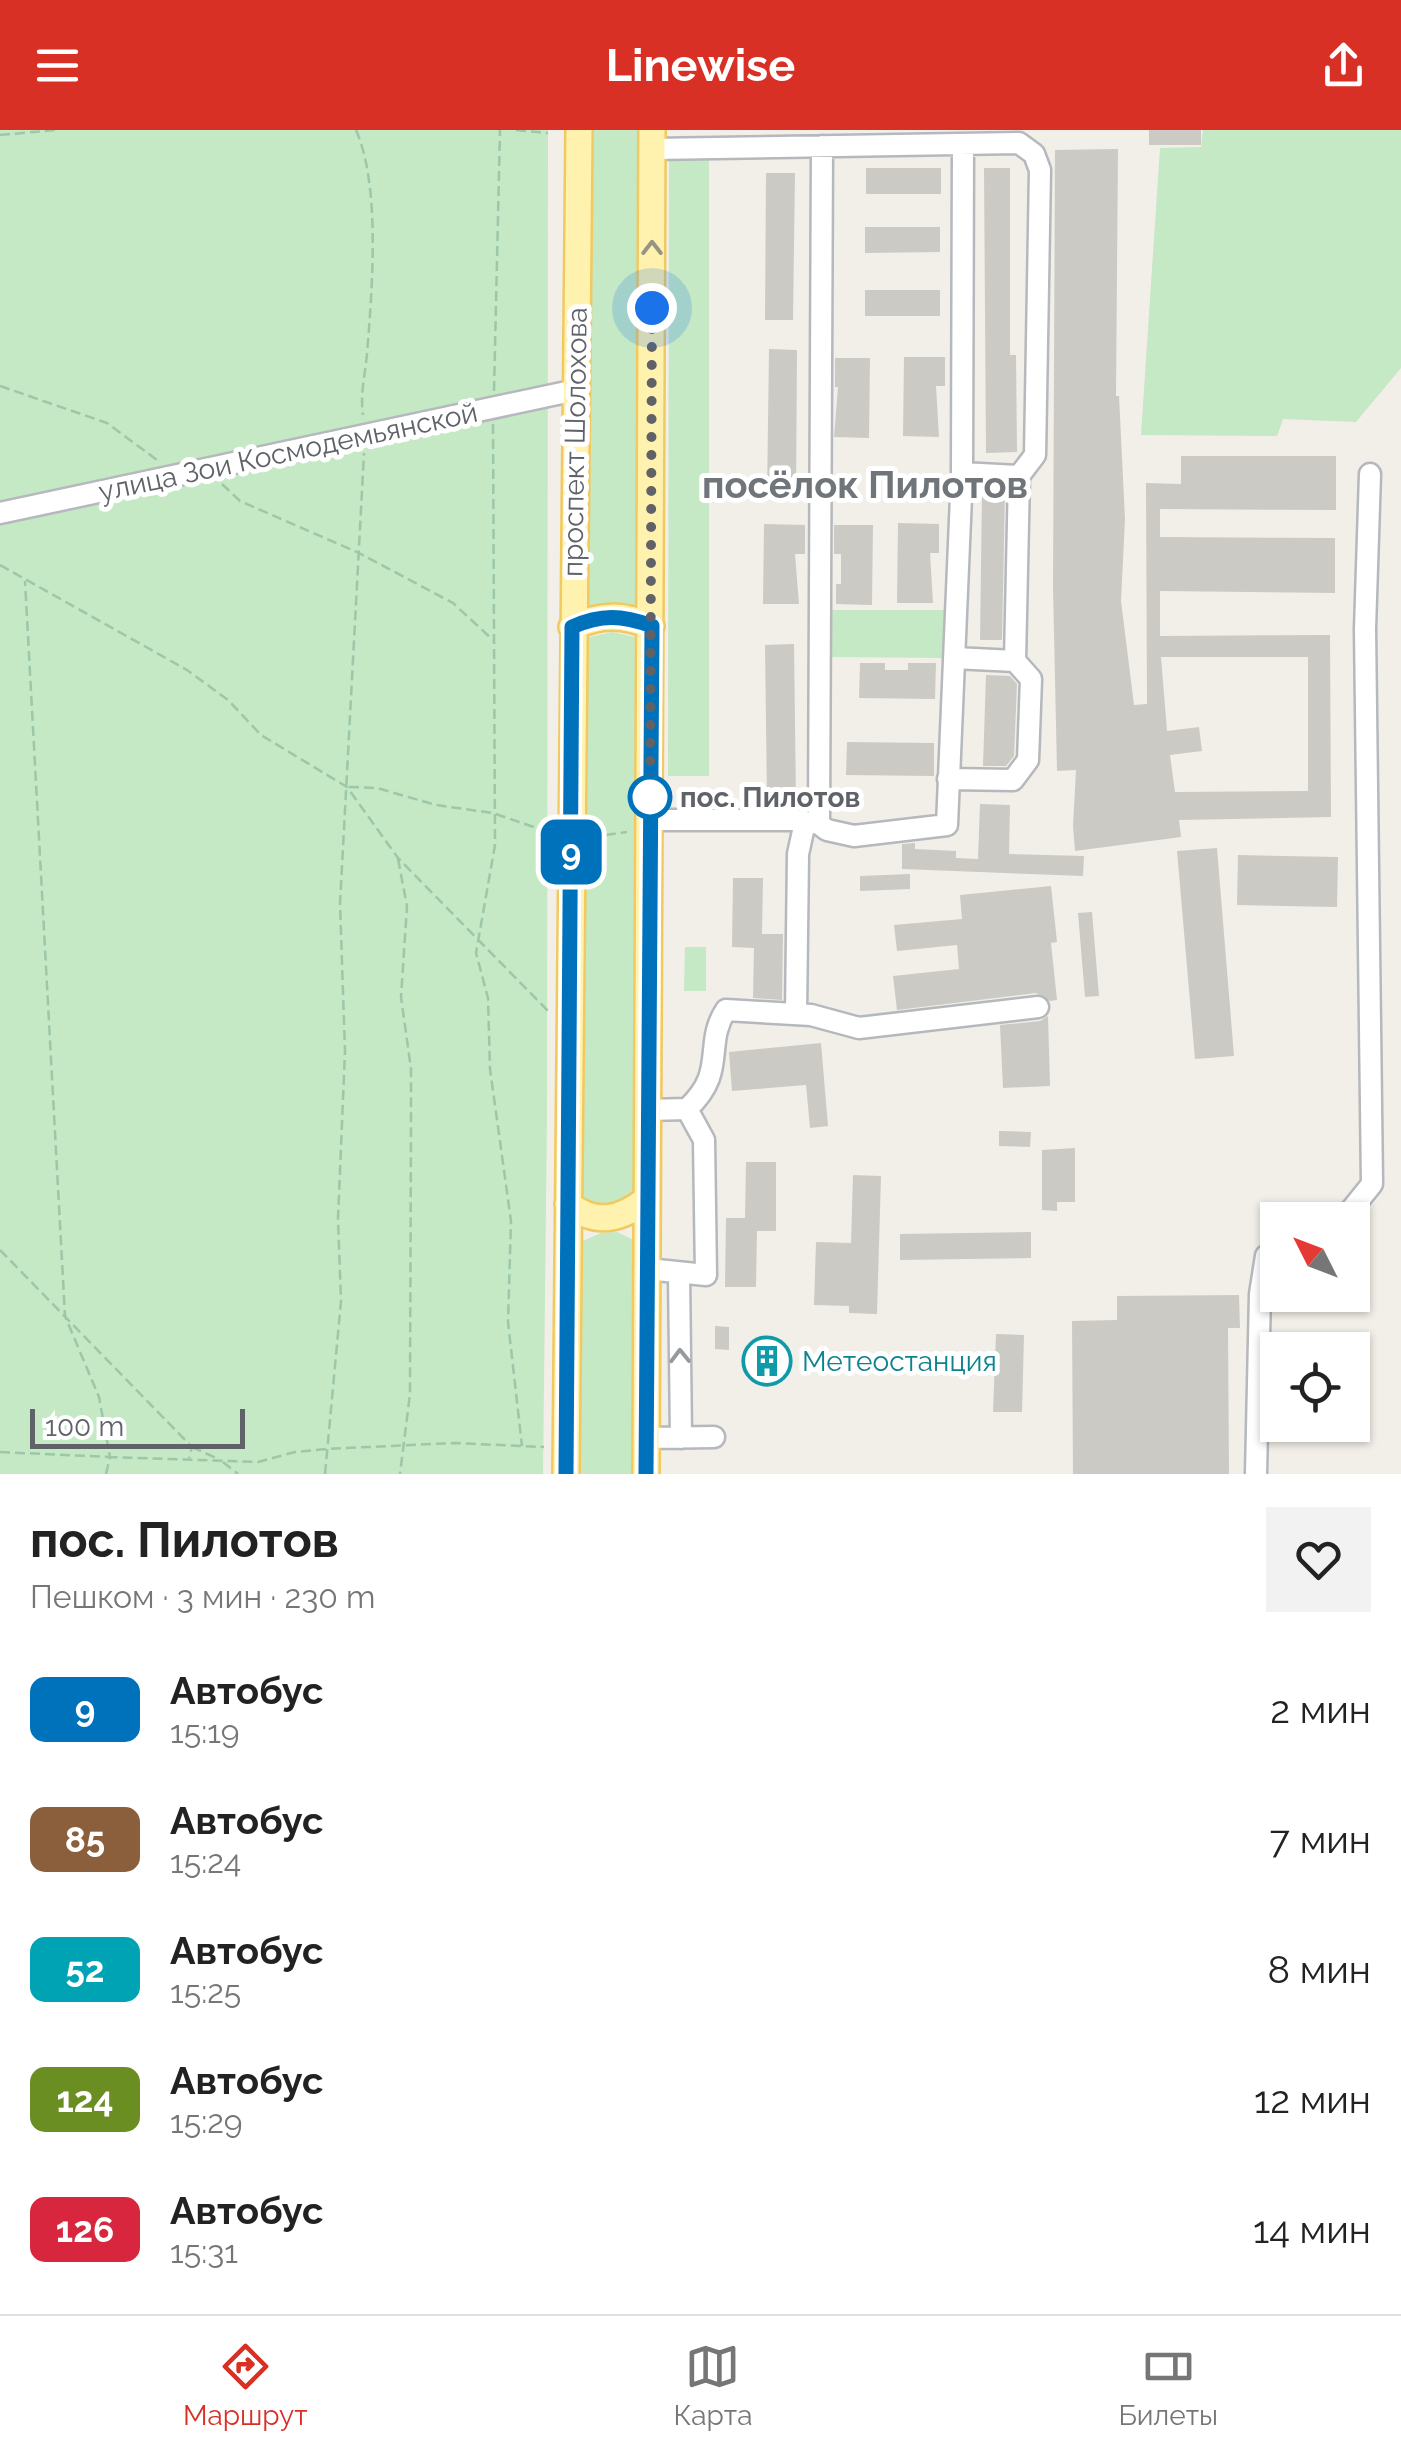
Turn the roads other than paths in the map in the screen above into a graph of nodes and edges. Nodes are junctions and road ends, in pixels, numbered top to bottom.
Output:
1 (578, 130) edge
2 (652, 139) edge
3 (963, 144) junction
4 (822, 146) junction
5 (576, 390) junction
6 (962, 473) junction
7 (1370, 474) dead end
8 (1019, 476) junction
9 (0, 514) edge
10 (652, 626) junction
11 (572, 627) junction
12 (954, 658) junction
13 (1015, 661) junction
14 (948, 780) junction
15 (812, 822) junction
16 (650, 824) junction
17 (1038, 1007) dead end
18 (796, 1014) junction
19 (687, 1108) junction
20 (648, 1110) junction
21 (648, 1199) junction
22 (1358, 1202) edge
23 (568, 1204) junction
24 (647, 1241) junction
25 (568, 1242) junction
26 (647, 1268) junction
27 (679, 1274) junction
28 (1260, 1294) edge
29 (714, 1437) dead end
30 (646, 1438) junction
31 (681, 1438) junction
32 (566, 1474) edge
33 (646, 1474) edge
34 (1256, 1474) edge

1 - 5 main road, проспект Шолохова
2 - 4 street
10 -> 2 main road
3 - 4 street
3 - 6 street
3 - 8 street
4 - 15 street
5 - 9 street, улица Зои Космодемьянской
5 - 11 main road, проспект Шолохова
6 - 8 street
6 - 12 street
7 - 22 street
8 - 13 street
10 - 11 main road
10 - 16 main road
11 - 23 main road, проспект Шолохова
12 - 13 street
12 - 14 street
13 - 14 street
14 - 15 street
15 - 16 street
15 - 18 street
16 - 20 main road
17 - 18 street
18 - 19 street
19 - 20 street
19 - 27 street
20 - 21 main road
21 - 23 main road
21 - 24 main road
23 - 25 main road, проспект Шолохова
24 - 25 main road
24 - 26 main road
25 - 32 main road, проспект Шолохова
26 - 27 street
26 - 30 main road
31 -> 27 street
28 - 34 street
29 - 31 street
30 - 31 street
30 - 33 main road

